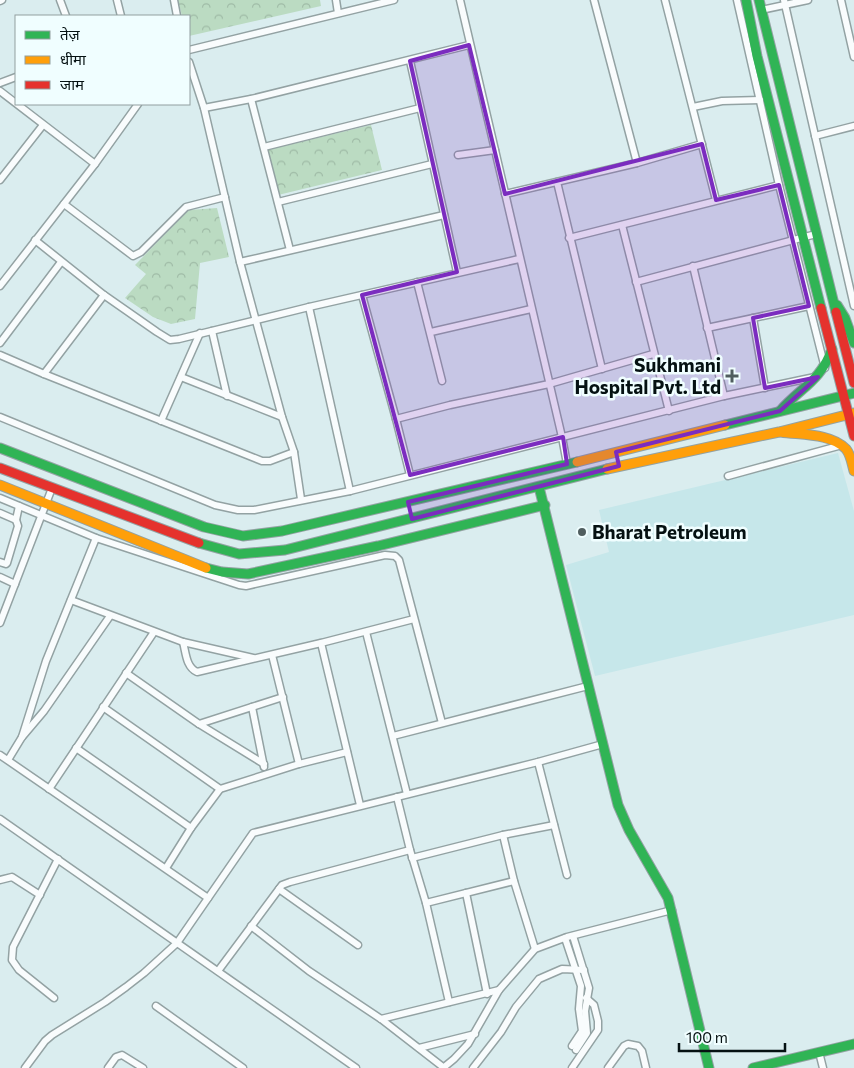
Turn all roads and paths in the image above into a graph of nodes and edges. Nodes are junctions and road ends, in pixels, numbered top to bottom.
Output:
1 (60, 0) edge
2 (117, 0) edge
3 (174, 0) edge
4 (336, 0) edge
5 (394, 0) edge
6 (460, 0) edge
7 (594, 0) edge
8 (665, 0) edge
9 (737, 0) edge
10 (746, 0) edge
11 (759, 0) edge
12 (808, 0) edge
13 (841, 0) edge
14 (784, 3) edge
15 (762, 10) junction
16 (338, 12) junction
17 (66, 15) edge
18 (121, 15) edge
19 (178, 15) edge
20 (469, 45) junction
21 (190, 50) edge
22 (854, 57) edge
23 (410, 61) junction
24 (190, 65) edge
25 (15, 77) edge
26 (0, 83) edge
27 (1, 94) edge
28 (251, 100) junction
29 (760, 100) junction
30 (15, 104) edge
31 (16, 105) edge
32 (137, 105) edge
33 (693, 107) junction
34 (204, 108) junction
35 (420, 108) junction
36 (43, 125) junction
37 (854, 126) edge
38 (815, 136) junction
39 (702, 144) junction
40 (264, 148) junction
41 (495, 150) junction
42 (458, 155) dead end
43 (637, 163) junction
44 (95, 164) junction
45 (432, 164) junction
46 (0, 180) edge
47 (557, 182) junction
48 (779, 185) junction
49 (505, 194) junction
50 (225, 198) junction
51 (716, 200) junction
52 (278, 202) junction
53 (64, 204) junction
54 (444, 216) junction
55 (622, 225) junction
56 (816, 234) junction
57 (569, 238) junction
58 (803, 238) junction
59 (35, 240) junction
60 (793, 240) junction
61 (290, 250) junction
62 (519, 259) junction
63 (61, 262) junction
64 (240, 262) junction
65 (693, 266) junction
66 (457, 272) junction
67 (417, 282) junction
68 (636, 282) junction
69 (0, 286) edge
70 (104, 295) junction
71 (362, 295) junction
72 (834, 302) junction
73 (809, 306) junction
74 (854, 306) edge
75 (308, 307) junction
76 (531, 309) junction
77 (754, 318) junction
78 (256, 320) junction
79 (707, 328) junction
80 (212, 331) junction
81 (431, 332) junction
82 (200, 333) junction
83 (854, 343) edge
84 (0, 344) edge
85 (832, 349) junction
86 (653, 354) junction
87 (0, 355) edge
88 (825, 368) junction
89 (602, 369) junction
90 (44, 374) junction
91 (180, 377) junction
92 (818, 377) junction
93 (442, 381) dead end
94 (854, 383) edge
95 (549, 384) junction
96 (765, 388) junction
97 (854, 393) edge
98 (844, 394) junction
99 (228, 396) junction
100 (724, 396) junction
101 (669, 411) junction
102 (780, 411) junction
103 (851, 414) edge
104 (0, 416) edge
105 (282, 417) junction
106 (396, 419) junction
107 (161, 420) junction
108 (778, 432) junction
109 (854, 436) edge
110 (562, 437) junction
111 (842, 445) junction
112 (0, 448) edge
113 (635, 448) junction
114 (294, 452) junction
115 (616, 452) junction
116 (638, 461) junction
117 (567, 464) junction
118 (619, 466) junction
119 (0, 468) edge
120 (854, 471) edge
121 (410, 475) junction
122 (728, 476) dead end
123 (0, 485) edge
124 (539, 487) junction
125 (52, 488) junction
126 (350, 491) junction
127 (0, 498) edge
128 (301, 499) junction
129 (47, 502) junction
130 (408, 502) junction
131 (545, 505) junction
132 (20, 506) junction
133 (0, 513) edge
134 (41, 516) junction
135 (412, 519) junction
136 (16, 520) junction
137 (96, 538) junction
138 (0, 562) edge
139 (0, 577) edge
140 (15, 584) junction
141 (71, 600) junction
142 (110, 616) junction
143 (414, 618) junction
144 (0, 623) edge
145 (154, 632) junction
146 (366, 632) junction
147 (183, 642) junction
148 (321, 643) junction
149 (272, 655) junction
150 (256, 658) junction
151 (126, 673) junction
152 (588, 686) junction
153 (283, 696) junction
154 (103, 707) junction
155 (252, 707) junction
156 (442, 723) junction
157 (200, 724) junction
158 (393, 736) junction
159 (22, 737) junction
160 (603, 744) junction
161 (76, 748) junction
162 (347, 752) junction
163 (0, 755) edge
164 (8, 760) junction
165 (538, 762) junction
166 (264, 764) junction
167 (299, 764) junction
168 (267, 774) junction
169 (49, 788) junction
170 (220, 789) junction
171 (407, 794) junction
172 (397, 797) junction
173 (360, 805) junction
174 (0, 819) edge
175 (554, 825) junction
176 (191, 828) junction
177 (503, 835) junction
178 (410, 850) junction
179 (412, 858) junction
180 (58, 859) junction
181 (166, 868) junction
182 (566, 875) dead end
183 (0, 880) edge
184 (514, 881) junction
185 (279, 889) junction
186 (466, 893) junction
187 (40, 895) junction
188 (208, 898) junction
189 (426, 903) junction
190 (672, 910) junction
191 (251, 926) junction
192 (573, 936) junction
193 (565, 938) junction
194 (177, 943) junction
195 (358, 945) dead end
196 (535, 949) junction
197 (575, 970) junction
198 (584, 970) junction
199 (218, 971) junction
200 (499, 990) junction
201 (487, 994) junction
202 (580, 995) junction
203 (54, 998) dead end
204 (588, 998) junction
205 (449, 1002) junction
206 (156, 1006) dead end
207 (381, 1019) junction
208 (475, 1034) junction
209 (854, 1044) edge
210 (419, 1048) junction
211 (819, 1052) junction
212 (25, 1068) edge
213 (108, 1068) edge
214 (143, 1068) edge
215 (243, 1068) edge
216 (356, 1068) edge
217 (443, 1068) edge
218 (473, 1068) edge
219 (572, 1068) edge
220 (608, 1068) edge
221 (646, 1068) edge
222 (709, 1068) edge
223 (753, 1068) edge
224 (823, 1068) edge

1 - 17 street
2 - 18 street
3 - 19 street
4 - 16 street
5 - 16 street
6 - 20 street
7 - 43 street
8 - 33 street
9 - 29 street
10 - 58 main road
11 - 15 main road
12 - 14 street
13 - 22 street
14 - 15 street
14 - 38 street
15 - 56 main road
16 - 21 street
20 - 23 street
20 - 41 street
23 - 28 street
23 - 35 street
24 - 34 street
25 - 26 street
27 - 30 street
28 - 34 street
28 - 40 street
29 - 33 street
29 - 48 street
31 - 36 street
32 - 44 street
33 - 39 street
34 - 50 street
35 - 40 street
35 - 45 street
36 - 44 street
36 - 46 street
37 - 38 street
38 - 74 street
39 - 43 street
39 - 51 street
40 - 52 street
41 - 42 street
41 - 49 street
43 - 47 street
44 - 53 street
45 - 52 street
45 - 54 street
47 - 49 street
47 - 57 street
48 - 51 street
48 - 60 street
49 - 62 street
50 - 53 street
50 - 64 street
51 - 55 street
52 - 61 street
53 - 59 street
54 - 61 street
54 - 66 street
55 - 57 street
55 - 68 street
56 - 58 street
56 - 72 main road
57 - 89 street
58 - 60 street
58 - 85 main road
59 - 63 street
59 - 69 street
60 - 65 street
60 - 73 street
61 - 64 street
62 - 66 street
62 - 76 street
63 - 70 street
63 - 84 street
64 - 78 street
65 - 68 street
65 - 79 street
66 - 67 street
67 - 71 street
67 - 81 street
68 - 86 street
70 - 82 street
70 - 90 street
71 - 75 street
71 - 106 street
72 - 83 main road
72 - 94 main road
73 - 77 street
73 - 88 street
75 - 78 street
75 - 126 street
76 - 81 street
76 - 95 street
77 - 79 street
77 - 96 street
78 - 80 street
78 - 105 street
79 - 100 street
80 - 82 street
80 - 99 street
81 - 93 street
82 - 91 street
85 - 88 main road
85 - 98 main road
86 - 89 street
86 - 101 street
87 - 90 street
88 - 92 main road
89 - 95 street
90 - 107 street
91 - 99 street
91 - 107 street
92 - 96 street
92 - 102 main road
95 - 106 street
95 - 110 street
96 - 100 street
97 - 98 main road
98 - 102 main road
98 - 103 main road
99 - 105 street
100 - 101 street
101 - 110 street
102 - 113 main road
103 - 108 main road
103 - 109 main road
104 - 128 street
105 - 114 street
106 - 121 street
107 - 114 street
108 - 111 main road
108 - 116 main road
110 - 117 street
110 - 121 street
111 - 120 main road
111 - 122 street
112 - 130 main road
113 - 115 main road
113 - 116 main road
114 - 128 street
115 - 117 main road
115 - 118 main road
116 - 118 main road
117 - 130 main road
118 - 124 main road
119 - 125 main road
121 - 126 street
123 - 129 main road
124 - 131 main road
124 - 135 main road
125 - 129 street
125 - 135 main road
126 - 128 street
127 - 132 street
129 - 131 main road
129 - 134 street
130 - 135 main road
131 - 152 main road
132 - 134 street
132 - 136 street
133 - 136 street
134 - 137 street
134 - 140 street
136 - 138 street
137 - 141 street
137 - 143 street
139 - 140 street
140 - 144 street
141 - 142 street
141 - 159 street
142 - 145 street
142 - 159 street
143 - 146 street
143 - 156 street
145 - 147 street
145 - 151 street
146 - 148 street
146 - 158 street
147 - 150 street
147 - 150 street
148 - 149 street
148 - 162 street
149 - 150 street
149 - 153 street
151 - 154 street
151 - 157 street
152 - 156 street
152 - 160 main road
153 - 155 street
153 - 167 street
154 - 161 street
154 - 170 street
155 - 157 street
155 - 166 street
156 - 158 street
157 - 166 street
158 - 171 street
159 - 164 street
160 - 165 street
160 - 190 main road
161 - 169 street
161 - 176 street
162 - 167 street
162 - 173 street
163 - 164 street
164 - 169 street
165 - 171 street
165 - 175 street
166 - 168 street
167 - 168 street
168 - 170 street
169 - 181 street
170 - 176 street
171 - 172 street
172 - 173 street
172 - 178 street
173 - 188 street
174 - 180 street
175 - 177 street
175 - 182 street
176 - 181 street
177 - 179 street
177 - 184 street
178 - 179 street
178 - 185 street
179 - 189 street
180 - 187 street
180 - 194 street
181 - 188 street
183 - 187 street
184 - 186 street
184 - 196 street
185 - 191 street
185 - 195 street
186 - 189 street
186 - 201 street
187 - 203 street
188 - 194 street
189 - 205 street
190 - 192 street
190 - 222 main road
191 - 199 street
191 - 207 street
192 - 193 street
192 - 198 street
193 - 196 street
193 - 197 street
194 - 199 street
194 - 212 street
196 - 200 street
197 - 198 street
197 - 202 street
197 - 218 street
198 - 204 street
199 - 216 street
200 - 201 street
200 - 208 street
201 - 205 street
202 - 204 street
202 - 204 street
204 - 219 street
205 - 207 street
206 - 215 street
207 - 210 street
208 - 210 street
208 - 217 street
209 - 211 main road
210 - 217 street
211 - 223 main road
211 - 224 street
213 - 214 street
220 - 221 street

